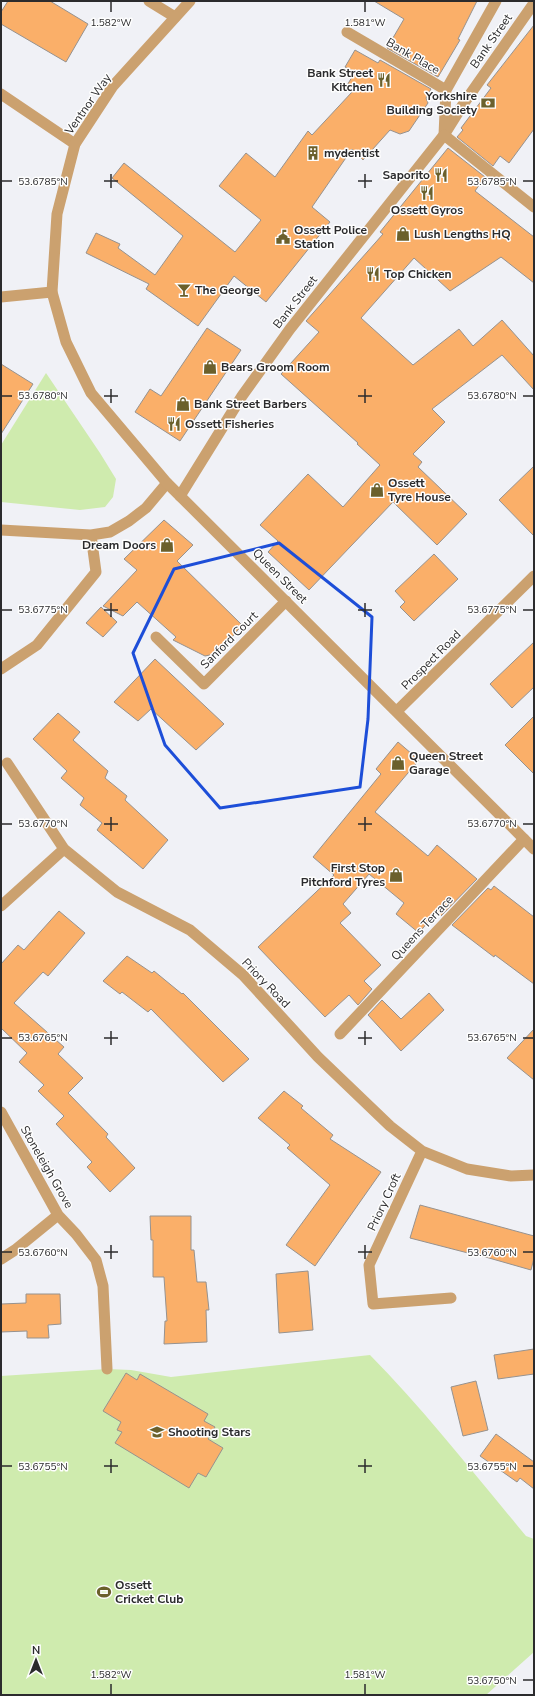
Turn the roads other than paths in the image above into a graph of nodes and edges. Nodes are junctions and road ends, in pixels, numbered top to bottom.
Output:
1 (149, 1) edge
2 (190, 1) edge
3 (496, 1) edge
4 (534, 3) edge
5 (175, 18) junction
6 (347, 32) dead end
7 (446, 90) junction
8 (1, 94) edge
9 (444, 135) junction
10 (75, 144) junction
11 (534, 207) edge
12 (52, 292) junction
13 (1, 297) edge
14 (167, 482) junction
15 (180, 496) junction
16 (1, 530) edge
17 (91, 535) junction
18 (534, 576) edge
19 (286, 601) junction
20 (156, 637) dead end
21 (1, 669) edge
22 (397, 711) junction
23 (7, 763) dead end
24 (524, 839) junction
25 (534, 849) edge
26 (64, 850) junction
27 (1, 906) edge
28 (340, 1034) dead end
29 (1, 1112) edge
30 (422, 1151) junction
31 (534, 1175) edge
32 (58, 1215) junction
33 (1, 1259) edge
34 (451, 1298) dead end
35 (108, 1369) dead end

1 - 5 street
2 - 5 street, Ventnor Way
3 - 7 street, Bank Street
4 - 9 street, Bank Street
5 - 10 street, Ventnor Way
6 - 7 street, Bank Place
7 - 9 street, Bank Street
8 - 10 street
9 - 11 street
9 - 15 street, Bank Street
10 - 12 street, Ventnor Way
12 - 13 street
12 - 14 street, Queen Street
14 - 15 street, Queen Street
14 - 17 street
15 - 19 street, Queen Street
16 - 17 street
17 - 21 street
18 - 22 street, Prospect Road
19 - 20 street, Sanford Court
19 - 22 street, Queen Street
22 - 24 street, Queen Street
23 - 26 street, Priory Road
24 - 25 street, Queen Street
24 - 28 street, Queens Terrace
26 - 27 street
26 - 30 street, Priory Road
29 - 32 street, Stoneleigh Grove
30 - 31 street, Priory Road
30 - 34 street, Priory Croft
32 - 33 street
32 - 35 street, Stoneleigh Grove

